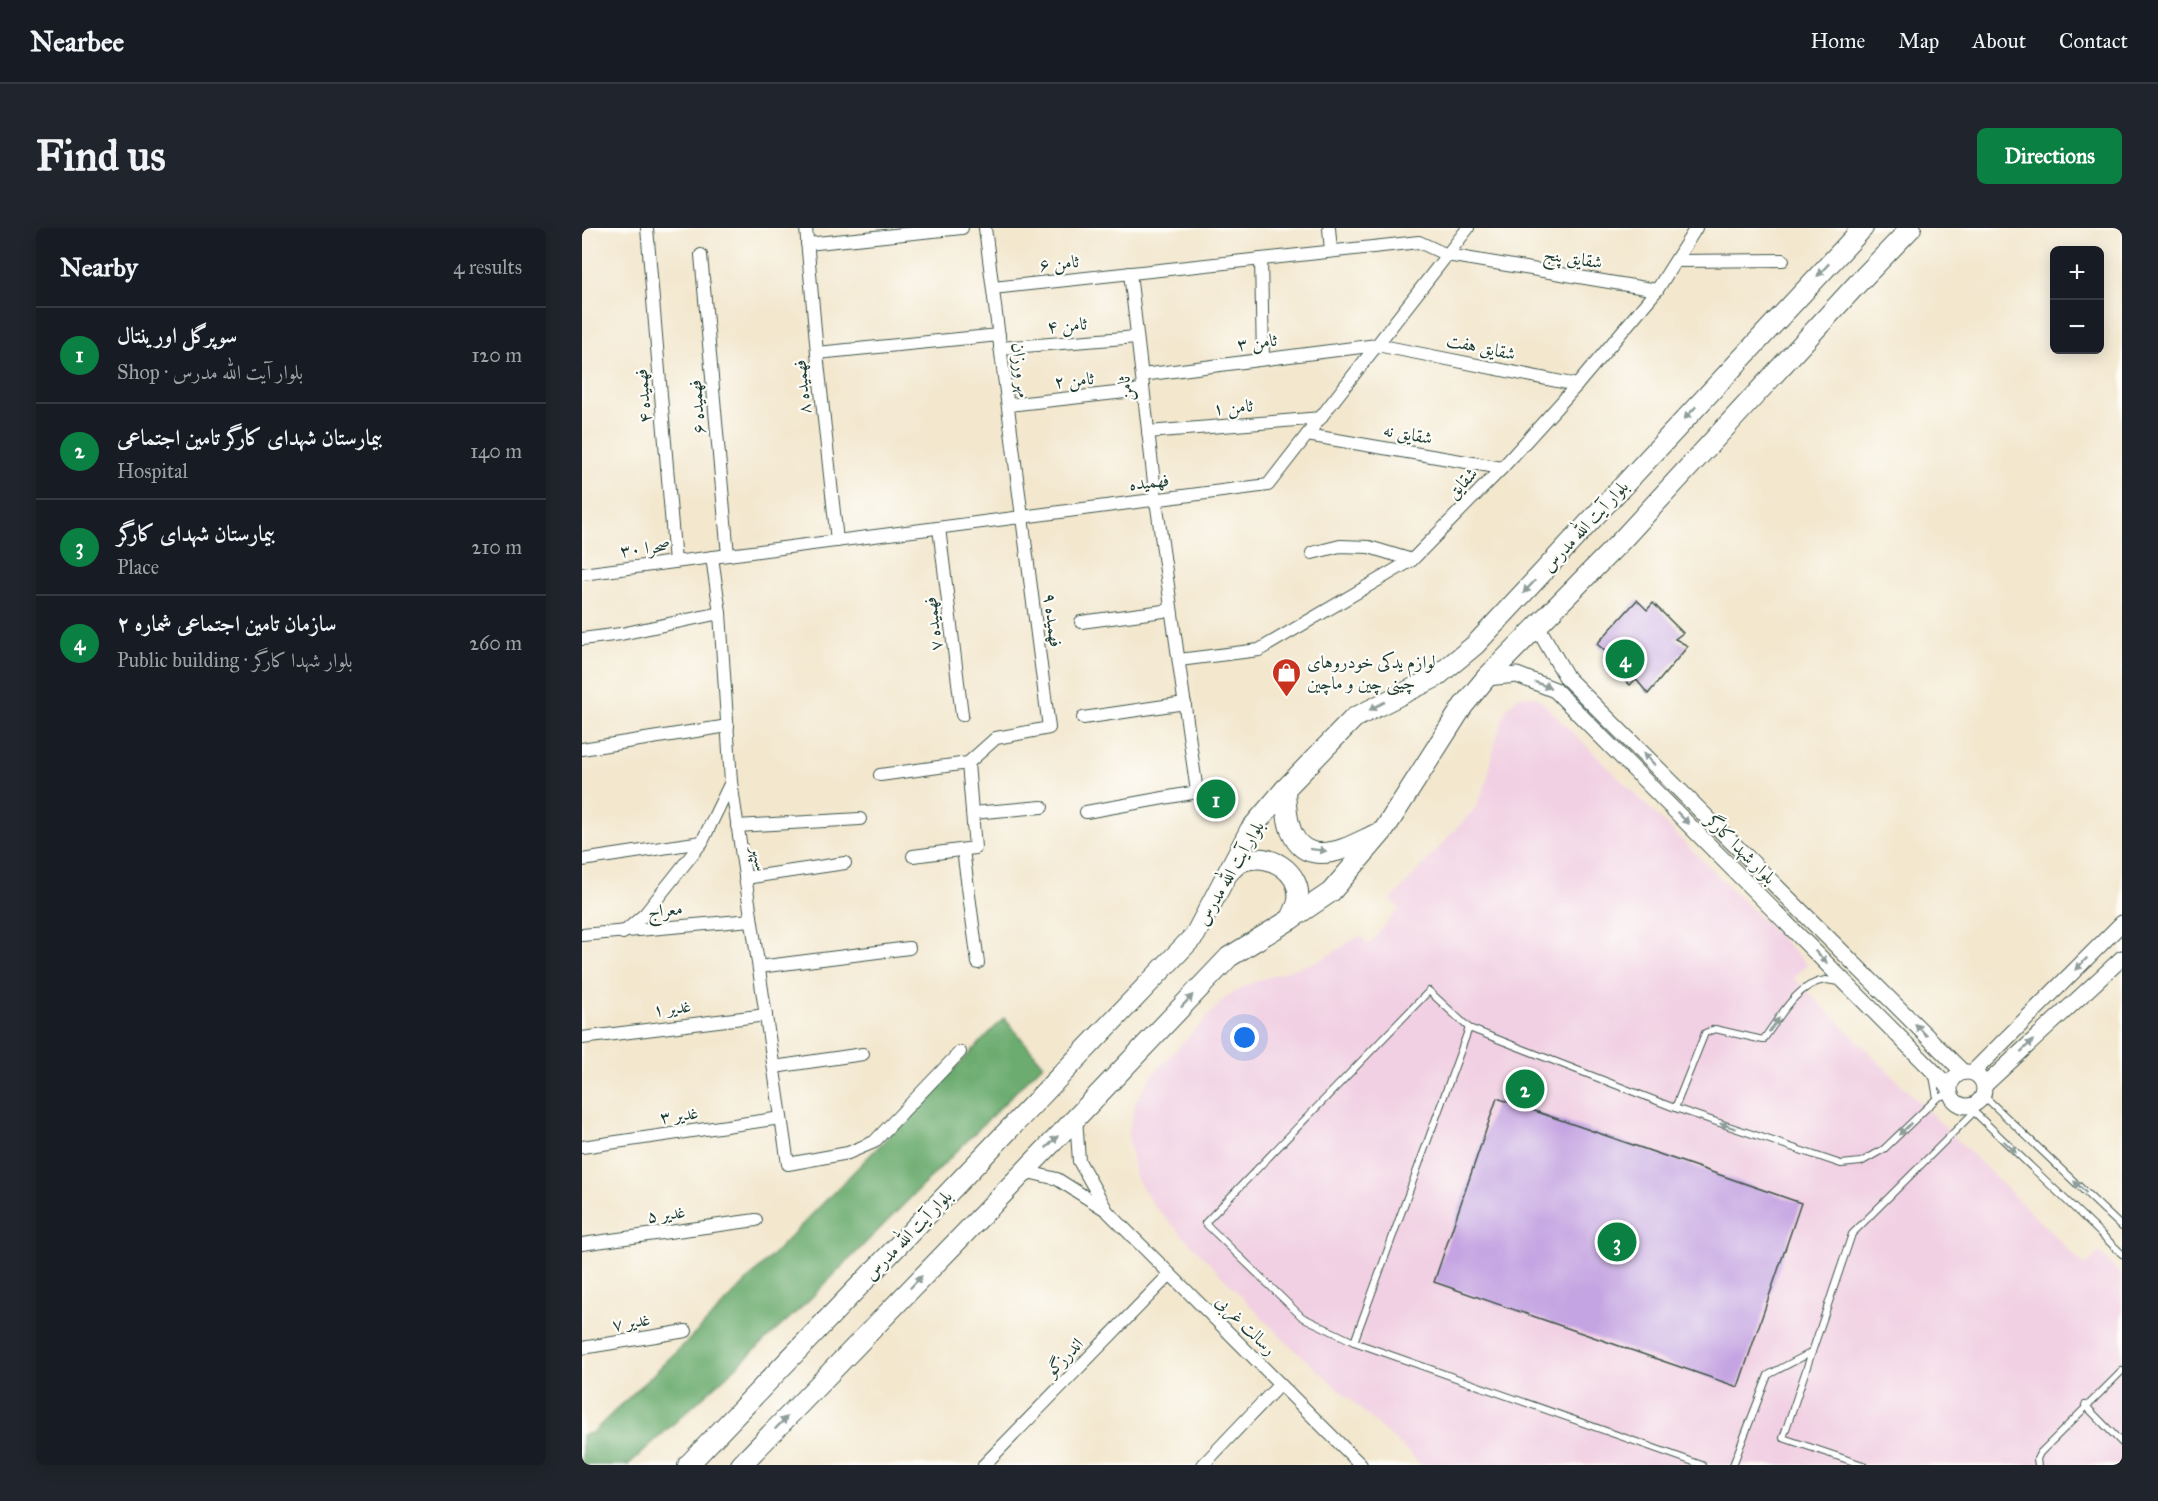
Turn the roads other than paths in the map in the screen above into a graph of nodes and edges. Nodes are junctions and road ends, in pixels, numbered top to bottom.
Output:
1 (647, 228) edge
2 (806, 228) edge
3 (962, 228) edge
4 (985, 228) edge
5 (1329, 228) edge
6 (1468, 228) edge
7 (1696, 228) edge
8 (1863, 228) edge
9 (1911, 228) edge
10 (807, 244) junction
11 (1332, 251) junction
12 (701, 255) dead end
13 (1447, 255) junction
14 (1262, 259) junction
15 (1784, 260) dead end
16 (1677, 261) junction
17 (1130, 273) junction
18 (993, 288) junction
19 (1657, 290) junction
20 (999, 335) junction
21 (1137, 337) junction
22 (1377, 345) junction
23 (1000, 348) junction
24 (817, 353) junction
25 (1263, 359) junction
26 (1142, 375) junction
27 (1577, 385) junction
28 (1143, 390) junction
29 (1008, 405) junction
30 (1320, 418) junction
31 (1148, 432) junction
32 (1307, 435) junction
33 (1502, 468) junction
34 (1156, 500) junction
35 (1022, 517) junction
36 (939, 528) junction
37 (837, 541) junction
38 (1312, 553) dead end
39 (728, 555) junction
40 (712, 557) junction
41 (1412, 560) junction
42 (675, 562) junction
43 (582, 574) edge
44 (1171, 610) junction
45 (720, 613) junction
46 (1081, 622) dead end
47 (1537, 626) junction
48 (582, 639) edge
49 (1179, 660) junction
50 (1486, 678) junction
51 (1185, 703) junction
52 (962, 715) dead end
53 (1083, 717) dead end
54 (728, 726) junction
55 (582, 749) edge
56 (968, 763) junction
57 (880, 775) dead end
58 (730, 782) junction
59 (1285, 789) junction
60 (1042, 807) dead end
61 (1086, 812) dead end
62 (972, 813) junction
63 (860, 819) dead end
64 (737, 826) junction
65 (1384, 830) junction
66 (702, 842) junction
67 (963, 850) junction
68 (913, 856) dead end
69 (582, 860) edge
70 (845, 863) dead end
71 (1226, 874) junction
72 (745, 879) junction
73 (1292, 919) junction
74 (751, 920) junction
75 (2122, 923) edge
76 (623, 933) junction
77 (582, 935) edge
78 (909, 948) dead end
79 (2122, 958) edge
80 (978, 963) dead end
81 (759, 968) junction
82 (1847, 984) junction
83 (766, 1015) junction
84 (1469, 1028) junction
85 (582, 1038) edge
86 (960, 1052) dead end
87 (863, 1054) dead end
88 (774, 1067) junction
89 (1968, 1072) junction
90 (1984, 1090) junction
91 (1945, 1093) junction
92 (1675, 1108) junction
93 (1971, 1109) junction
94 (781, 1118) junction
95 (1076, 1118) junction
96 (582, 1147) edge
97 (1024, 1171) junction
98 (1106, 1210) junction
99 (756, 1220) dead end
100 (2122, 1227) edge
101 (582, 1244) edge
102 (2122, 1254) edge
103 (1170, 1274) junction
104 (686, 1331) dead end
105 (1354, 1342) junction
106 (582, 1348) edge
107 (1812, 1352) junction
108 (2122, 1371) edge
109 (1280, 1384) junction
110 (2085, 1406) junction
111 (2122, 1443) edge
112 (688, 1465) edge
113 (741, 1465) edge
114 (984, 1465) edge
115 (1203, 1465) edge
116 (1361, 1465) edge
117 (1702, 1465) edge
118 (1732, 1465) edge
119 (1863, 1465) edge
120 (2038, 1465) edge

1 - 42 street, فهمیده ۴
2 - 10 street, فهمیده ۸
3 - 10 street
4 - 18 street, مهر ورزان
5 - 11 street
6 - 13 street, فهمیده
7 - 16 street, شقایق
8 -> 59 main road, بلوار آیت الله مدرس
9 - 47 main road, بلوار آیت الله مدرس
10 - 24 street, فهمیده ۸
11 - 13 street, شقایق پنج
11 - 14 street, شقایق پنج
12 - 39 street, فهمیده ۶
13 - 19 street, شقایق پنج
13 - 22 street, فهمیده
14 - 17 street, ثامن ۶
14 - 25 street
15 - 16 street
16 - 19 street, شقایق
17 - 18 street, ثامن ۶
17 - 21 street, ثامن
18 - 20 street, مهر ورزان
19 - 27 street, شقایق
20 - 23 street, مهر ورزان
20 - 24 street
21 - 23 street, ثامن ۴
21 - 26 street, ثامن
22 - 25 street, ثامن ۳
22 - 27 street, شقایق هفت
22 - 30 street, فهمیده
23 - 29 street, مهر ورزان
24 - 37 street, فهمیده ۸
25 - 26 street, ثامن ۳
26 - 28 street, ثامن
27 - 33 street, شقایق
28 - 29 street, ثامن ۲
28 - 31 street, ثامن
29 - 35 street, مهر ورزان
30 - 31 street, ثامن ۱
30 - 32 street, فهمیده
31 - 34 street, ثامن
32 - 33 street, شقایق نه
32 - 34 street, فهمیده
33 - 41 street, شقایق
34 - 35 street, فهمیده
34 - 44 street, ثامن
35 - 36 street, فهمیده
35 - 56 street, فهمیده ۹
36 - 37 street, فهمیده
36 - 52 street, فهمیده ۷
37 - 39 street, فهمیده
38 - 41 street
39 - 40 street, فهمیده
40 - 42 street, صحرا ۳۰
40 - 45 street, سپهر
41 - 49 street, شقایق
42 - 43 street, صحرا ۳۰
44 - 46 street
44 - 49 street, ثامن
45 - 48 street
45 - 54 street, سپهر
47 - 50 main road, بلوار آیت الله مدرس
89 -> 47 street, بلوار شهدا کارگر
49 - 51 street, ثامن
50 - 65 main road, بلوار آیت الله مدرس
50 -> 82 street, بلوار شهدا کارگر
51 - 53 street
51 - 61 street, ثامن
54 - 55 street
54 - 58 street, سپهر
56 - 57 street
56 - 62 street
58 - 64 street, سپهر
58 - 66 street
59 -> 65 main road
59 - 71 main road, بلوار آیت الله مدرس
60 - 62 street
62 - 67 street
63 - 64 street
64 - 72 street, سپهر
65 - 73 main road, بلوار آیت الله مدرس
66 - 69 street
66 - 76 street
67 - 68 street
67 - 80 street
70 - 72 street
71 - 73 main road
71 - 112 main road, بلوار آیت الله مدرس
72 - 74 street, سپهر
95 -> 73 main road, بلوار آیت الله مدرس
74 - 76 street, معراج
74 - 81 street, سپهر
75 -> 89 street
76 - 77 street, معراج
78 - 81 street
90 -> 79 street
81 - 83 street, سپهر
82 - 91 street, بلوار شهدا کارگر
92 -> 82 lane
83 - 85 street, غدیر ۱
83 - 88 street, سپهر
84 - 92 lane
84 - 105 lane
84 - 105 lane
86 - 94 street, سپهر
87 - 88 street
88 - 94 street, سپهر
89 - 90 street
89 - 91 street
90 - 93 street
100 -> 90 lane
91 -> 92 lane
91 - 93 street
93 -> 102 lane
93 - 107 lane
94 - 96 street, غدیر ۳
97 -> 95 main road, بلوار آیت الله مدرس
95 - 98 street, رسالت غربی
97 - 98 street, رسالت غربی
113 -> 97 main road, بلوار آیت الله مدرس
98 - 103 street, رسالت غربی
99 - 101 street, غدیر ۵
103 - 109 street, رسالت غربی
103 - 114 street, اندرزگو
104 - 106 street, غدیر ۷
105 - 117 lane
107 - 118 lane
107 - 119 lane
108 - 110 lane
109 - 115 street
109 - 116 street, رسالت غربی
110 - 111 lane
110 - 120 lane

